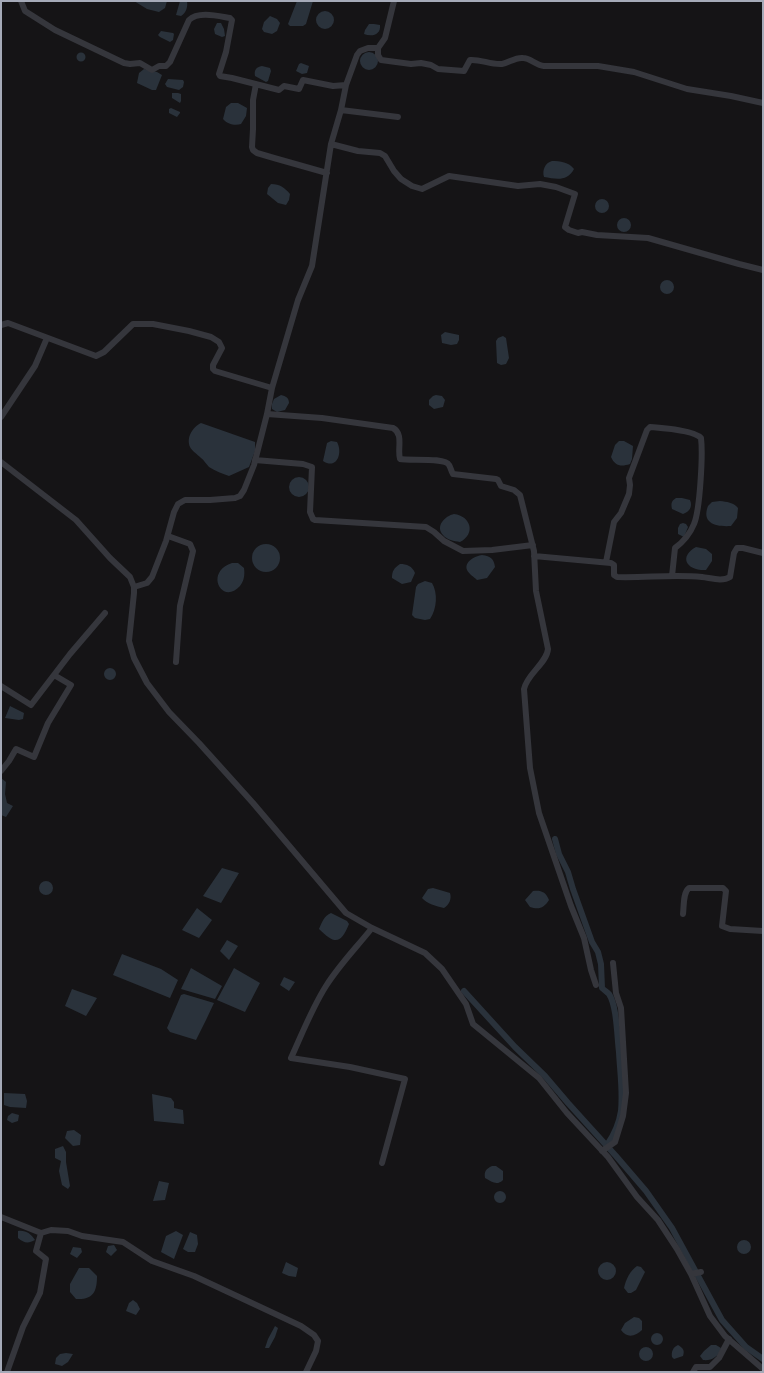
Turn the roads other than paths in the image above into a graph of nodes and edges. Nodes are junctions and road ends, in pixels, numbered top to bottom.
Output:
1 (21, 1) edge
2 (394, 1) edge
3 (378, 48) junction
4 (256, 84) junction
5 (346, 85) junction
6 (763, 103) edge
7 (341, 110) junction
8 (398, 117) dead end
9 (331, 144) junction
10 (327, 173) junction
11 (763, 270) edge
12 (1, 325) edge
13 (48, 338) junction
14 (272, 388) junction
15 (267, 414) junction
16 (1, 417) edge
17 (255, 460) junction
18 (1, 462) edge
19 (168, 536) junction
20 (533, 544) junction
21 (763, 553) edge
22 (534, 556) junction
23 (606, 562) junction
24 (672, 576) junction
25 (137, 586) junction
26 (105, 613) dead end
27 (176, 662) dead end
28 (54, 675) junction
29 (1, 686) edge
30 (1, 771) edge
31 (683, 914) dead end
32 (372, 928) junction
33 (763, 931) edge
34 (613, 963) dead end
35 (596, 985) dead end
36 (602, 1151) junction
37 (382, 1163) dead end
38 (1, 1217) edge
39 (41, 1233) junction
40 (701, 1272) dead end
41 (690, 1274) junction
42 (729, 1339) junction
43 (763, 1369) edge
44 (7, 1372) edge
45 (306, 1372) edge
46 (693, 1372) edge

1 - 4 street
2 - 3 street
3 - 5 street
3 - 6 street
4 - 5 street
4 - 10 street
5 - 7 street
7 - 8 street
7 - 9 street
9 - 10 street
9 - 11 street
10 - 14 street
12 - 13 street
13 - 14 street
13 - 16 street
14 - 15 street
15 - 17 street
15 - 20 street
17 - 19 street
17 - 20 street
18 - 25 street
19 - 25 street
19 - 27 street
20 - 22 street
21 - 24 street
22 - 23 street
22 - 35 street
23 - 24 street
23 - 24 street
25 - 32 street
26 - 28 street
28 - 29 street
28 - 30 street
31 - 33 street
32 - 36 street
32 - 37 street
34 - 36 street
36 - 41 street
38 - 39 street
39 - 44 street
39 - 45 street
40 - 41 street
41 - 42 street
42 - 43 street
42 - 46 street

